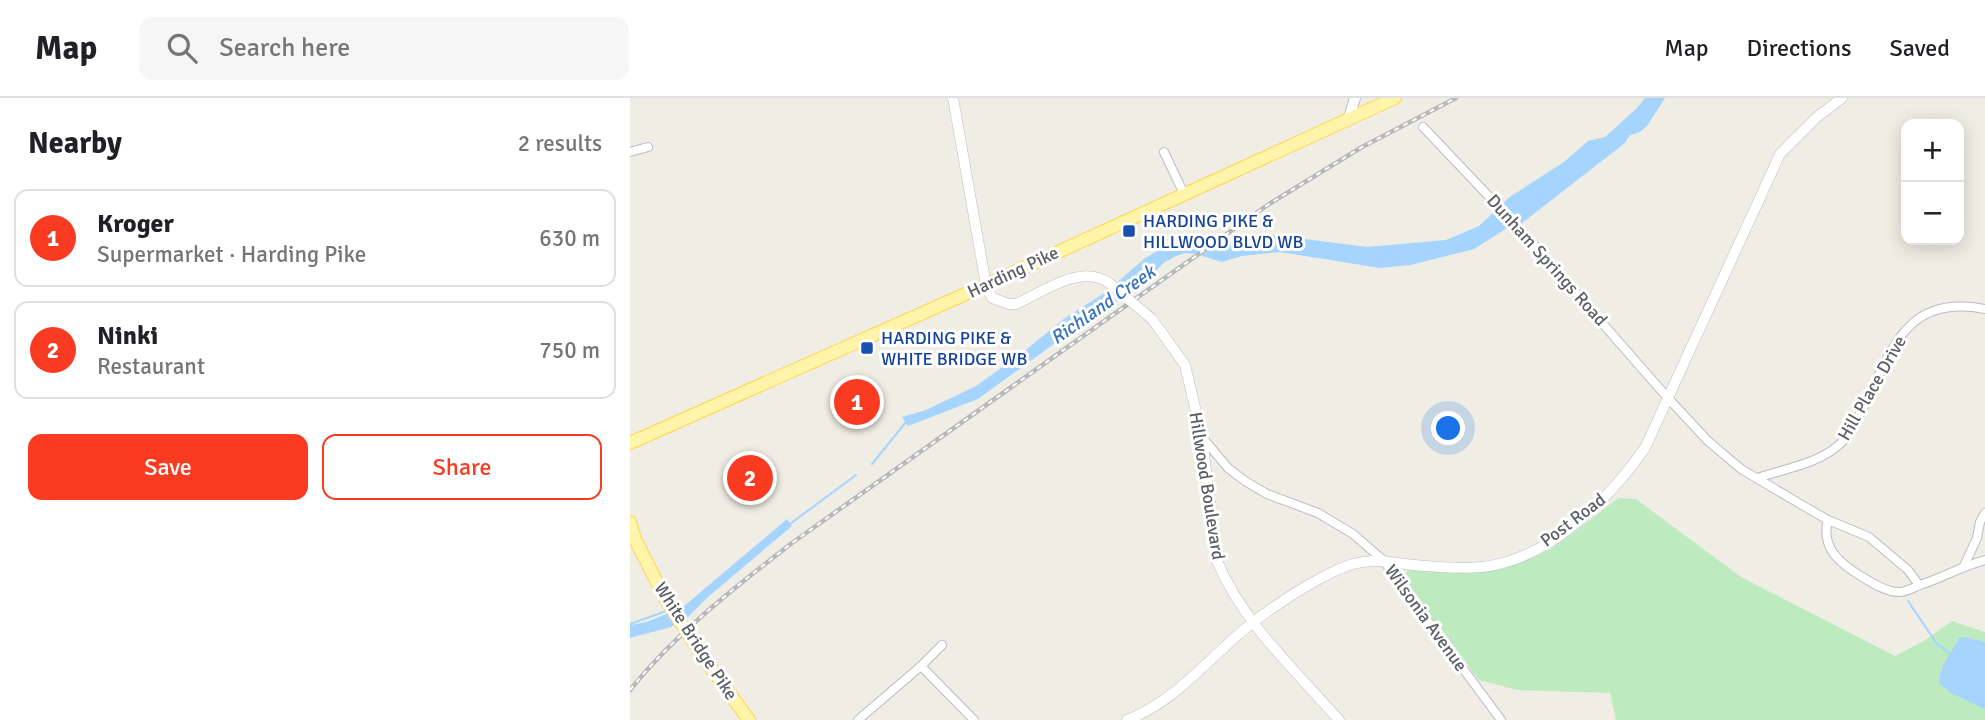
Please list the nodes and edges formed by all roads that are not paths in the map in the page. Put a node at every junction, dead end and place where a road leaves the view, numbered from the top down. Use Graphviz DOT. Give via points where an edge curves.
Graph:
graph roads {
  1 [pos="953,98"];
  2 [pos="1355,98"];
  3 [pos="1395,98"];
  4 [pos="1842,98"];
  5 [pos="1376,102"];
  6 [pos="1349,118"];
  7 [pos="1423,127"];
  8 [pos="648,147"];
  9 [pos="630,152"];
  10 [pos="1164,152"];
  11 [pos="1184,194"];
  12 [pos="986,285"];
  13 [pos="1985,309"];
  14 [pos="1667,397"];
  15 [pos="1202,437"];
  16 [pos="636,440"];
  17 [pos="630,450"];
  18 [pos="1758,478"];
  19 [pos="1985,513"];
  20 [pos="1828,520"];
  21 [pos="630,522"];
  22 [pos="1974,544"];
  23 [pos="1383,560"];
  24 [pos="1985,560"];
  25 [pos="1964,566"];
  26 [pos="1919,586"];
  27 [pos="1252,623"];
  28 [pos="942,645"];
  29 [pos="921,666"];
  30 [pos="1496,718"];
  31 [pos="749,720"];
  32 [pos="858,720"];
  33 [pos="974,720"];
  34 [pos="1127,720"];
  35 [pos="1339,720"];
  1 -- 12 [label="street"];
  2 -- 6 [label="main road"];
  3 -- 5 [label="main road, Harding Pike"];
  4 -- 14 [label="street, Post Road" via="1780,154"];
  5 -- 6 [label="main road, Harding Pike"];
  6 -- 11 [label="main road, Harding Pike"];
  7 -- 14 [label="street, Dunham Springs Road" via="1500,206"];
  8 -- 9 [label="street"];
  10 -- 11 [label="street"];
  11 -- 12 [label="main road, Harding Pike"];
  12 -- 15 [label="street, Hillwood Boulevard, bridge" via="992,298 1009,304 1085,275 1109,283 1152,319 1185,365"];
  12 -- 16 [label="main road, Harding Pike"];
  13 -- 18 [label="street, Hill Place Drive" via="1946,306 1925,314 1903,333 1843,441 1828,454"];
  14 -- 18 [label="street, Dunham Springs Road" via="1708,440"];
  14 -- 23 [label="street, Post Road" via="1645,448 1624,478 1594,510 1549,543 1485,567"];
  15 -- 23 [label="street, Wilsonia Avenue" via="1227,468 1245,481 1327,518"];
  15 -- 27 [label="street, Hillwood Boulevard" via="1217,561"];
  16 -- 17 [label="main road"];
  18 -- 20 [label="street, Dunham Springs Road"];
  19 -- 22 [label="street"];
  20 -- 26 [label="street, Dunham Springs Road" via="1876,542"];
  20 -- 26 [label="street" via="1826,539 1842,565 1889,590 1901,592"];
  21 -- 31 [label="main road, White Bridge Pike, bridge" via="665,598"];
  22 -- 24 [label="street"];
  22 -- 25 [label="street"];
  23 -- 27 [label="street, Post Road" via="1340,568"];
  23 -- 30 [label="street, Wilsonia Avenue"];
  24 -- 25 [label="street"];
  25 -- 26 [label="street"];
  27 -- 34 [label="street, Post Road" via="1166,699"];
  27 -- 35 [label="street, Hillwood Boulevard"];
  28 -- 29 [label="street"];
  29 -- 32 [label="street"];
  29 -- 33 [label="street"];
}
